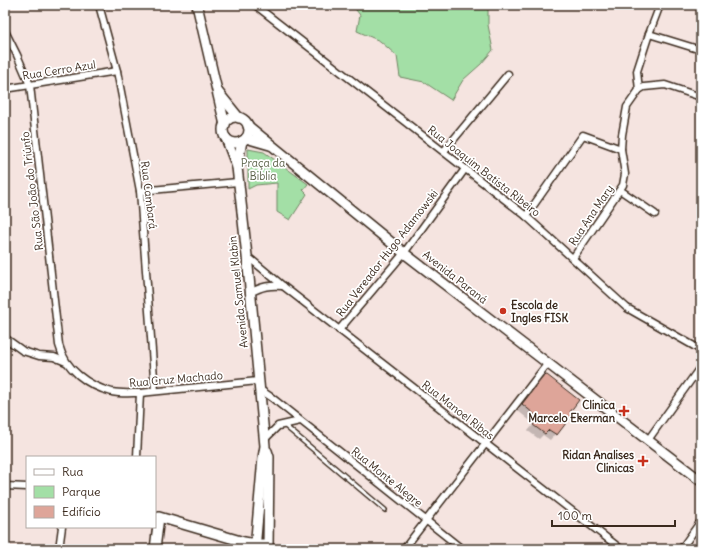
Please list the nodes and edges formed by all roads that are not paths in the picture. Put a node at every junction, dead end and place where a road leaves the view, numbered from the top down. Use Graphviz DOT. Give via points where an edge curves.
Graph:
graph roads {
  1 [pos="99,5"];
  2 [pos="197,5"];
  3 [pos="255,5"];
  4 [pos="660,5"];
  5 [pos="5,32"];
  6 [pos="649,34"];
  7 [pos="701,50"];
  8 [pos="117,71"];
  9 [pos="508,74"];
  10 [pos="30,85"];
  11 [pos="5,89"];
  12 [pos="216,89"];
  13 [pos="641,89"];
  14 [pos="701,97"];
  15 [pos="239,118"];
  16 [pos="225,125"];
  17 [pos="248,126"];
  18 [pos="226,138"];
  19 [pos="244,140"];
  20 [pos="273,146"];
  21 [pos="621,148"];
  22 [pos="444,151"];
  23 [pos="237,167"];
  24 [pos="465,169"];
  25 [pos="238,182"];
  26 [pos="620,190"];
  27 [pos="140,191"];
  28 [pos="655,214"];
  29 [pos="526,216"];
  30 [pos="404,252"];
  31 [pos="247,256"];
  32 [pos="573,258"];
  33 [pos="283,286"];
  34 [pos="250,292"];
  35 [pos="339,330"];
  36 [pos="5,338"];
  37 [pos="701,350"];
  38 [pos="62,353"];
  39 [pos="66,362"];
  40 [pos="548,363"];
  41 [pos="701,366"];
  42 [pos="259,385"];
  43 [pos="155,391"];
  44 [pos="140,393"];
  45 [pos="300,421"];
  46 [pos="284,424"];
  47 [pos="648,440"];
  48 [pos="265,443"];
  49 [pos="486,444"];
  50 [pos="137,456"];
  51 [pos="701,482"];
  52 [pos="5,486"];
  53 [pos="26,487"];
  54 [pos="385,510"];
  55 [pos="157,516"];
  56 [pos="426,521"];
  57 [pos="701,521"];
  58 [pos="62,528"];
  59 [pos="268,546"];
  60 [pos="255,547"];
  61 [pos="59,549"];
  62 [pos="155,549"];
  63 [pos="404,549"];
  64 [pos="462,549"];
  65 [pos="621,549"];
  66 [pos="681,549"];
  1 -- 8 [label="street, Rua Cambará"];
  2 -- 12 [label="main road"];
  3 -- 22 [label="street, Rua Joaquim Batista Ribeiro"];
  4 -- 6 [label="street"];
  5 -- 10 [label="street, Rua São João do Triúnfo"];
  6 -- 7 [label="street"];
  6 -- 13 [label="street" via="637,71"];
  8 -- 10 [label="street, Rua Cerro Azul"];
  8 -- 27 [label="street, Rua Cambará"];
  9 -- 22 [label="street"];
  10 -- 11 [label="street, Rua Cerro Azul"];
  10 -- 38 [label="street, Rua São João do Triúnfo"];
  12 -- 15 [label="main road"];
  12 -- 16 [label="main road"];
  13 -- 14 [label="street" via="665,85"];
  13 -- 21 [label="street, Rua Ana Mary" via="627,108"];
  15 -- 16 [label="main road" via="230,119"];
  15 -- 17 [label="main road"];
  16 -- 18 [label="main road"];
  17 -- 19 [label="main road" via="249,130"];
  17 -- 20 [label="main road, Avenida Paraná"];
  18 -- 19 [label="main road" via="234,142"];
  18 -- 23 [label="main road, Avenida Samuel Klabin"];
  19 -- 20 [label="main road, Avenida Paraná"];
  19 -- 23 [label="main road"];
  20 -- 30 [label="main road, Avenida Paraná"];
  21 -- 26 [label="street, Rua Ana Mary" via="625,174"];
  21 -- 29 [label="street" via="583,135"];
  22 -- 24 [label="street, Rua Joaquim Batista Ribeiro"];
  23 -- 25 [label="main road, Avenida Samuel Klabin"];
  24 -- 29 [label="street, Rua Joaquim Batista Ribeiro"];
  24 -- 30 [label="street, Rua Vereador Hugo Adamowski"];
  25 -- 27 [label="street"];
  25 -- 31 [label="main road, Avenida Samuel Klabin"];
  26 -- 28 [label="street"];
  26 -- 32 [label="street, Rua Ana Mary"];
  27 -- 43 [label="street, Rua Cambará"];
  29 -- 32 [label="street, Rua Joaquim Batista Ribeiro"];
  30 -- 35 [label="street, Rua Vereador Hugo Adamowski"];
  30 -- 40 [label="main road, Avenida Paraná"];
  31 -- 33 [label="street, Rua Manoel Ribas"];
  31 -- 34 [label="main road, Avenida Samuel Klabin"];
  32 -- 37 [label="street, Rua Joaquim Batista Ribeiro" via="627,308"];
  33 -- 34 [label="street" via="269,285"];
  33 -- 35 [label="street, Rua Manoel Ribas"];
  34 -- 42 [label="main road, Avenida Samuel Klabin"];
  35 -- 49 [label="street, Rua Manoel Ribas"];
  36 -- 39 [label="street" via="23,351"];
  38 -- 39 [label="street, Rua Cruz Machado"];
  39 -- 44 [label="street, Rua Cruz Machado" via="87,381 99,387 111,392"];
  40 -- 47 [label="main road, Avenida Paraná"];
  40 -- 49 [label="street"];
  41 -- 47 [label="street"];
  42 -- 43 [label="street, Rua Cruz Machado"];
  42 -- 45 [label="street, Rua Monte Alegre"];
  42 -- 48 [label="main road, Avenida Samuel Klabin"];
  43 -- 44 [label="street, Rua Cruz Machado"];
  44 -- 50 [label="street"];
  45 -- 46 [label="street"];
  45 -- 56 [label="street, Rua Monte Alegre"];
  46 -- 48 [label="street" via="278,426"];
  46 -- 54 [label="lane"];
  47 -- 51 [label="main road, Avenida Paraná"];
  48 -- 59 [label="main road, Avenida Samuel Klabin" via="269,457"];
  48 -- 60 [label="main road, Avenida Samuel Klabin"];
  49 -- 56 [label="street"];
  49 -- 65 [label="street, Rua Manoel Ribas"];
  52 -- 53 [label="street"];
  55 -- 60 [label="main road"];
  55 -- 62 [label="main road"];
  56 -- 63 [label="street"];
  56 -- 64 [label="street, Rua Monte Alegre"];
  57 -- 66 [label="street"];
  58 -- 61 [label="street"];
  59 -- 60 [label="main road"];
}
